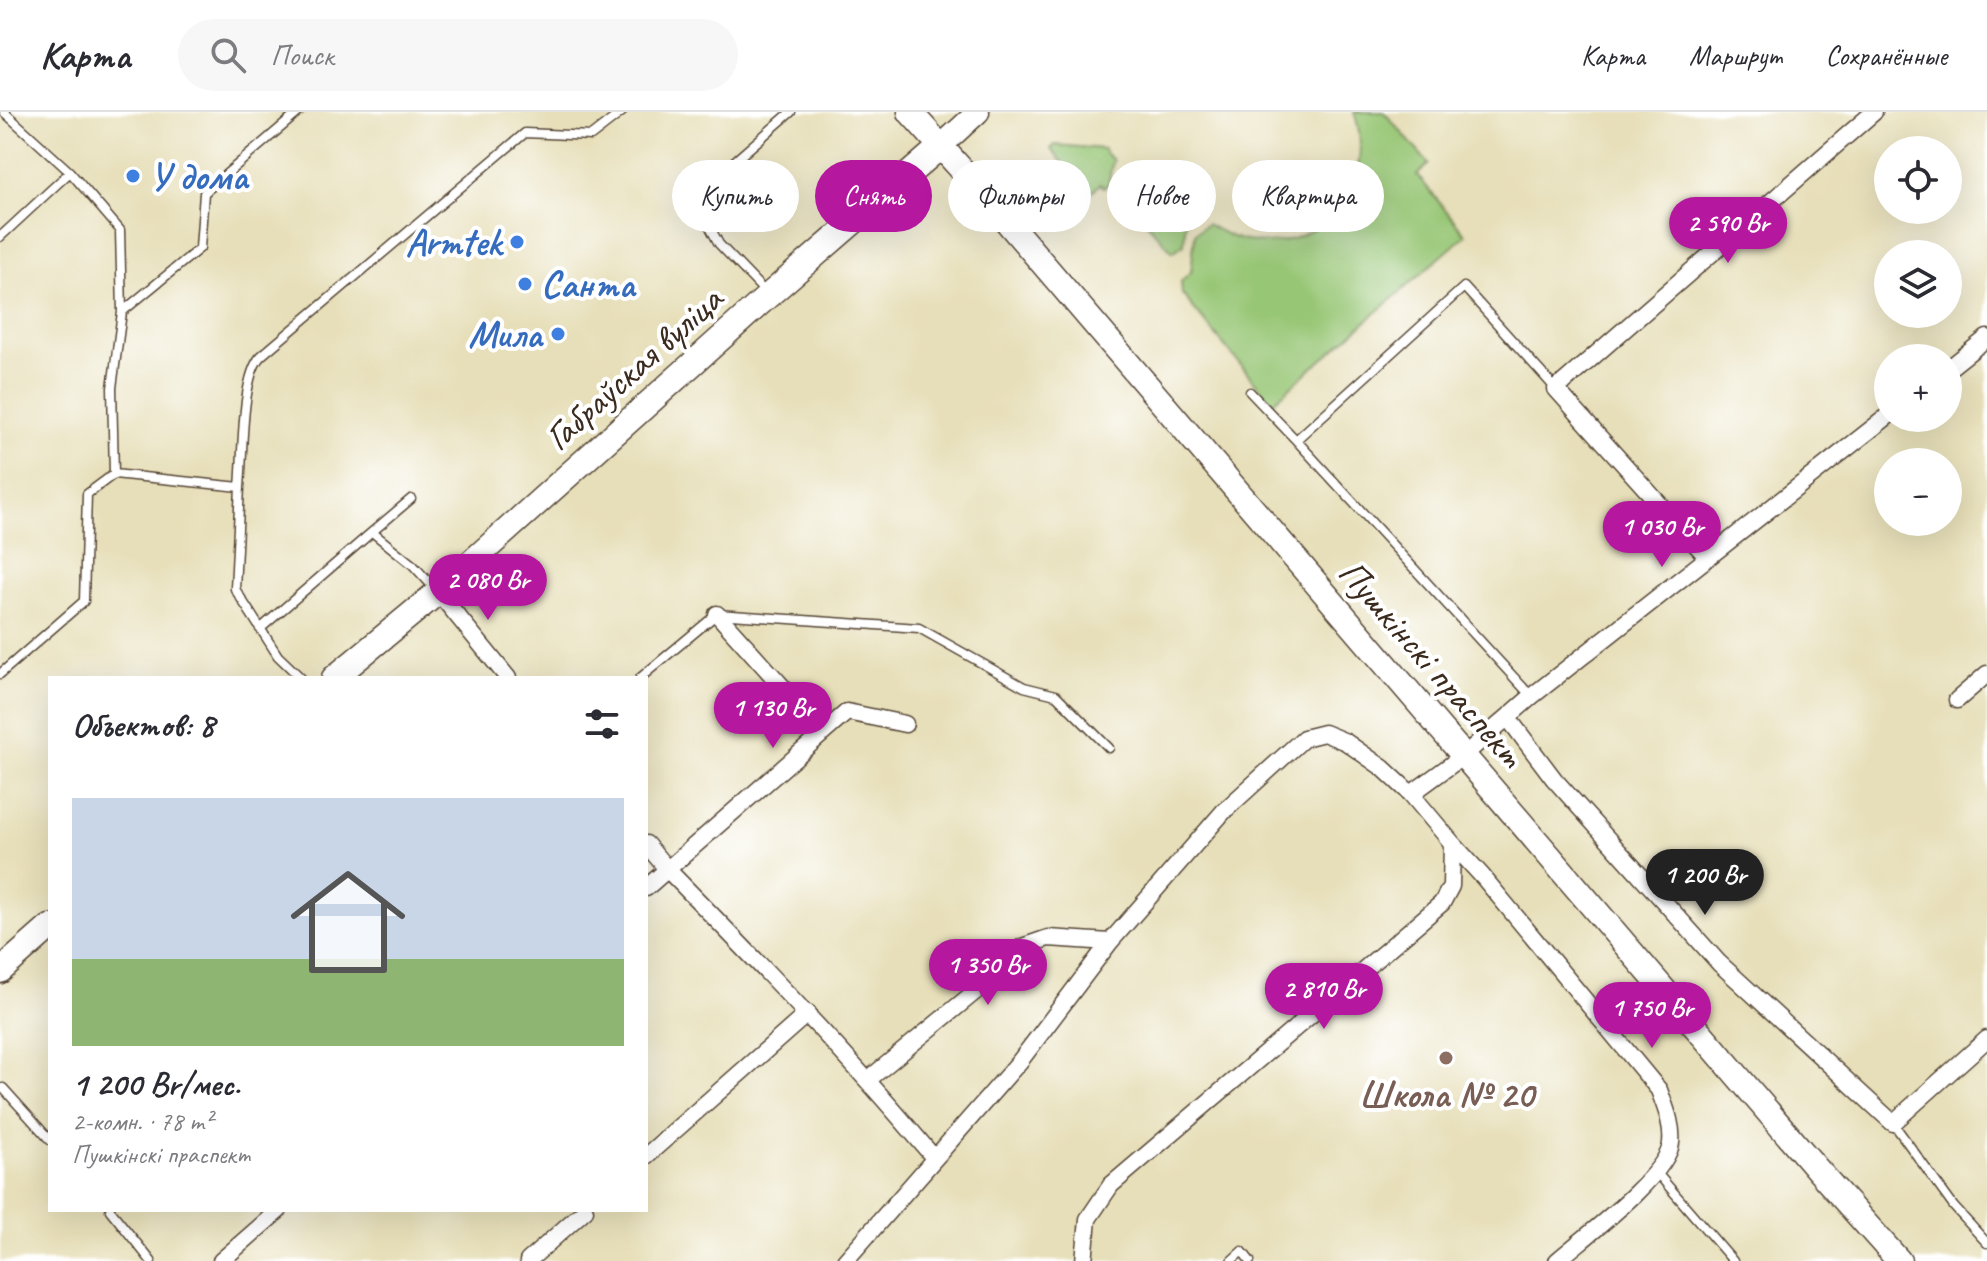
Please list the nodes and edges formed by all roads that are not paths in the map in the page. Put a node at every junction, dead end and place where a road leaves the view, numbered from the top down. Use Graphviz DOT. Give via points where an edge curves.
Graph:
graph roads {
  1 [pos="4,112"];
  2 [pos="299,112"];
  3 [pos="622,112"];
  4 [pos="791,112"];
  5 [pos="910,112"];
  6 [pos="978,112"];
  7 [pos="1874,112"];
  8 [pos="940,147"];
  9 [pos="70,172"];
  10 [pos="0,237"];
  11 [pos="768,296"];
  12 [pos="122,312"];
  13 [pos="1987,338"];
  14 [pos="1962,358"];
  15 [pos="1556,389"];
  16 [pos="1250,392"];
  17 [pos="1874,427"];
  18 [pos="1296,440"];
  19 [pos="114,474"];
  20 [pos="240,487"];
  21 [pos="411,499"];
  22 [pos="372,532"];
  23 [pos="1708,558"];
  24 [pos="438,592"];
  25 [pos="717,614"];
  26 [pos="260,629"];
  27 [pos="0,674"];
  28 [pos="1987,674"];
  29 [pos="299,676"];
  30 [pos="336,676"];
  31 [pos="506,676"];
  32 [pos="642,676"];
  33 [pos="1532,696"];
  34 [pos="1957,700"];
  35 [pos="1508,718"];
  36 [pos="905,724"];
  37 [pos="823,732"];
  38 [pos="1109,748"];
  39 [pos="1463,756"];
  40 [pos="1411,794"];
  41 [pos="1452,843"];
  42 [pos="648,846"];
  43 [pos="667,869"];
  44 [pos="648,886"];
  45 [pos="48,929"];
  46 [pos="1110,942"];
  47 [pos="0,971"];
  48 [pos="808,1013"];
  49 [pos="1987,1039"];
  50 [pos="869,1079"];
  51 [pos="3,1088"];
  52 [pos="1893,1123"];
  53 [pos="48,1138"];
  54 [pos="648,1154"];
  55 [pos="934,1158"];
  56 [pos="1657,1173"];
  57 [pos="112,1212"];
  58 [pos="277,1212"];
  59 [pos="583,1212"];
  60 [pos="1987,1243"];
  61 [pos="151,1261"];
  62 [pos="221,1261"];
  63 [pos="528,1261"];
  64 [pos="845,1261"];
  65 [pos="1084,1261"];
  66 [pos="1231,1261"];
  67 [pos="1250,1261"];
  68 [pos="1557,1261"];
  69 [pos="1733,1261"];
  70 [pos="1899,1261"];
  1 -- 9 [label="lane"];
  2 -- 12 [label="lane" via="204,193 200,248"];
  3 -- 20 [label="lane" via="591,136 525,133 261,356 248,384"];
  4 -- 11 [label="lane" via="714,179 705,200 705,218 719,244"];
  5 -- 8 [label="main road, Пушкінскі праспект"];
  6 -- 8 [label="main road, Габраўская вуліца"];
  7 -- 15 [label="street"];
  8 -- 11 [label="main road, Габраўская вуліца"];
  8 -- 39 [label="main road, Пушкінскі праспект"];
  9 -- 10 [label="lane"];
  9 -- 12 [label="lane" via="120,230"];
  11 -- 24 [label="main road, Габраўская вуліца"];
  12 -- 19 [label="lane" via="112,388"];
  13 -- 14 [label="street"];
  15 -- 18 [label="lane" via="1464,287"];
  15 -- 23 [label="street"];
  16 -- 18 [label="lane"];
  17 -- 23 [label="street"];
  18 -- 33 [label="lane"];
  19 -- 20 [label="lane"];
  19 -- 27 [label="lane" via="87,494 84,601"];
  20 -- 26 [label="lane" via="235,589"];
  21 -- 22 [label="lane"];
  22 -- 24 [label="lane"];
  22 -- 26 [label="lane"];
  23 -- 33 [label="street"];
  24 -- 30 [label="main road, Габраўская вуліца"];
  24 -- 31 [label="street"];
  25 -- 32 [label="lane"];
  25 -- 37 [label="street"];
  25 -- 38 [label="lane" via="919,628 1024,687 1056,695"];
  26 -- 29 [label="lane"];
  28 -- 34 [label="street"];
  33 -- 35 [label="street"];
  35 -- 39 [label="street"];
  35 -- 52 [label="street" via="1554,779 1719,963"];
  36 -- 37 [label="street" via="847,712"];
  37 -- 43 [label="street"];
  39 -- 40 [label="street"];
  39 -- 70 [label="main road, Пушкінскі праспект"];
  40 -- 41 [label="street"];
  40 -- 46 [label="street" via="1346,742 1324,733 1304,738 1224,811"];
  41 -- 56 [label="street" via="1659,1090 1671,1146"];
  41 -- 65 [label="street" via="1451,886 1442,903 1111,1185 1088,1219"];
  42 -- 43 [label="street"];
  43 -- 44 [label="street"];
  43 -- 48 [label="street"];
  45 -- 47 [label="main road"];
  46 -- 50 [label="street" via="1048,938 1022,947"];
  46 -- 55 [label="street" via="1020,1061"];
  48 -- 50 [label="street"];
  48 -- 54 [label="street"];
  49 -- 52 [label="street"];
  50 -- 55 [label="street"];
  51 -- 53 [label="lane"];
  52 -- 60 [label="lane"];
  55 -- 64 [label="street"];
  56 -- 68 [label="street"];
  56 -- 69 [label="lane"];
  57 -- 61 [label="lane"];
  58 -- 62 [label="street"];
  59 -- 63 [label="street"];
  66 -- 67 [label="lane" via="1242,1251"];
}
